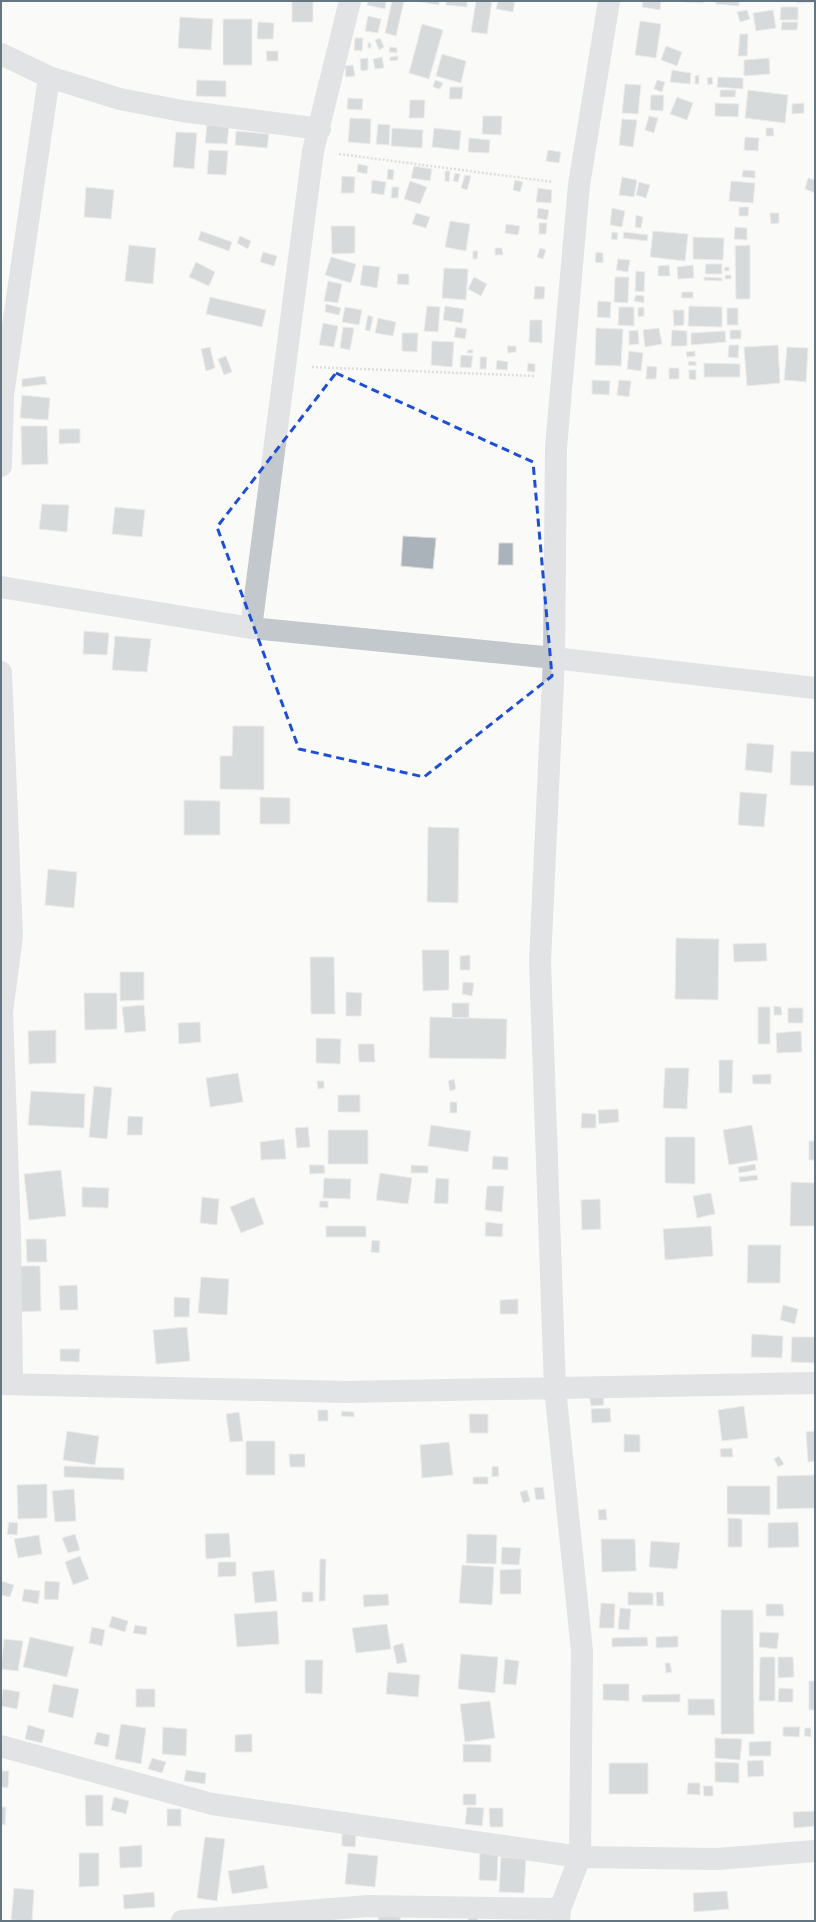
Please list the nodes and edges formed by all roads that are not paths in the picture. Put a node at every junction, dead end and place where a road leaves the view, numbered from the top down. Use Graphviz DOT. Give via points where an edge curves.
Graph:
graph roads {
  1 [pos="350,1"];
  2 [pos="609,1"];
  3 [pos="1,54"];
  4 [pos="49,77"];
  5 [pos="320,129"];
  6 [pos="2,394"];
  7 [pos="1,466"];
  8 [pos="1,587"];
  9 [pos="251,628"];
  10 [pos="554,658"];
  11 [pos="1,672"];
  12 [pos="815,688"];
  13 [pos="815,1383"];
  14 [pos="7,1384"];
  15 [pos="555,1388"];
  16 [pos="1,1746"];
  17 [pos="815,1851"];
  18 [pos="580,1857"];
  19 [pos="559,1915"];
  20 [pos="182,1921"];
  1 -- 5 [label="street"];
  2 -- 10 [label="street" via="579,185 561,378 556,447"];
  3 -- 4 [label="street"];
  4 -- 5 [label="street" via="120,98 182,111"];
  4 -- 6 [label="street"];
  5 -- 9 [label="street" via="313,151"];
  6 -- 7 [label="street"];
  8 -- 9 [label="street"];
  9 -- 10 [label="street"];
  10 -- 12 [label="street"];
  10 -- 15 [label="street" via="540,962"];
  11 -- 14 [label="street" via="12,936 2,1012 10,1234"];
  13 -- 15 [label="street"];
  14 -- 15 [label="street" via="346,1392"];
  15 -- 18 [label="street" via="582,1651"];
  16 -- 18 [label="street" via="212,1804"];
  17 -- 18 [label="street" via="717,1859"];
  18 -- 19 [label="street"];
  19 -- 20 [label="street" via="368,1906"];
}
